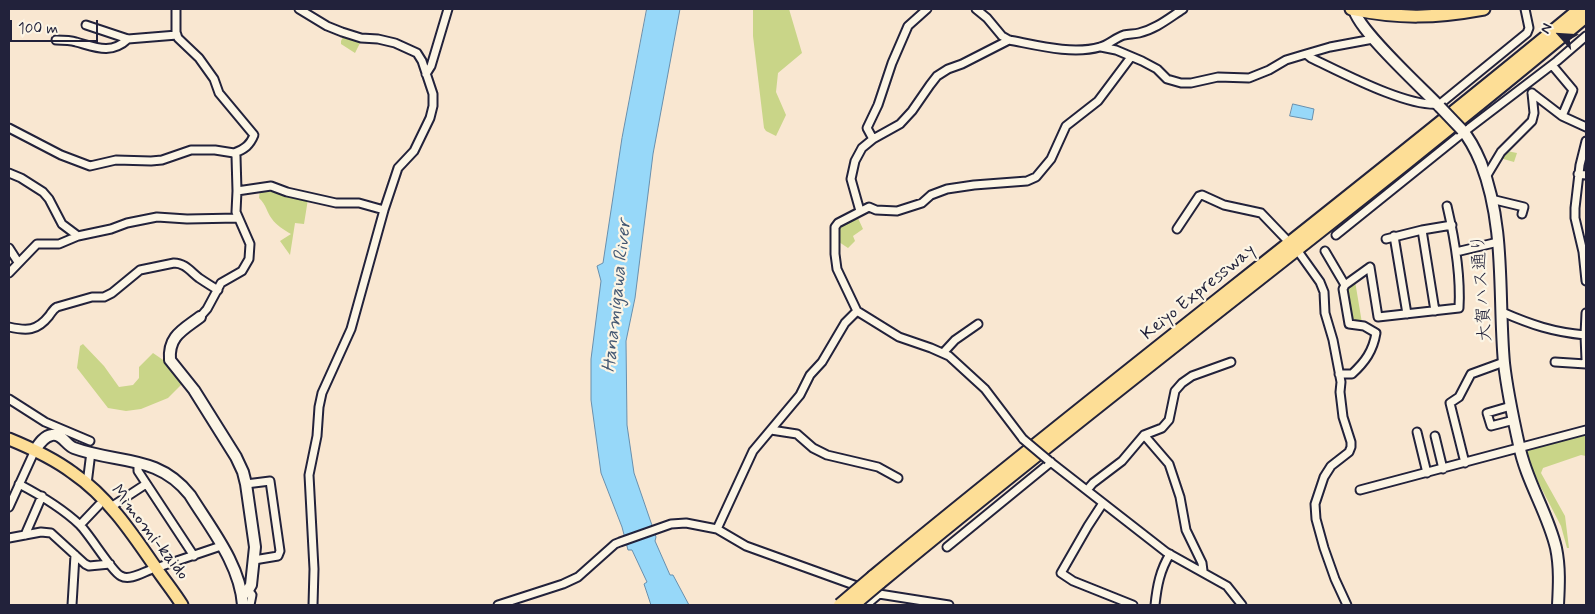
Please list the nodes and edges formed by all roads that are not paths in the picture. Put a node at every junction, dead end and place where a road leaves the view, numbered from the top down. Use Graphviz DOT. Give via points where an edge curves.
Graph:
graph roads {
  1 [pos="176,9"];
  2 [pos="299,9"];
  3 [pos="448,9"];
  4 [pos="927,9"];
  5 [pos="976,9"];
  6 [pos="1183,9"];
  7 [pos="1352,9"];
  8 [pos="1484,9"];
  9 [pos="1526,9"];
  10 [pos="1580,9"];
  11 [pos="1586,16"];
  12 [pos="86,25"];
  13 [pos="178,35"];
  14 [pos="1586,36"];
  15 [pos="1373,39"];
  16 [pos="56,40"];
  17 [pos="128,40"];
  18 [pos="1009,40"];
  19 [pos="1102,47"];
  20 [pos="1306,54"];
  21 [pos="1131,57"];
  22 [pos="1552,65"];
  23 [pos="426,74"];
  24 [pos="1527,84"];
  25 [pos="1532,93"];
  26 [pos="1439,106"];
  27 [pos="1562,116"];
  28 [pos="1586,127"];
  29 [pos="9,128"];
  30 [pos="1463,131"];
  31 [pos="873,139"];
  32 [pos="1586,141"];
  33 [pos="234,153"];
  34 [pos="9,173"];
  35 [pos="1582,175"];
  36 [pos="1486,177"];
  37 [pos="237,191"];
  38 [pos="1491,200"];
  39 [pos="1448,206"];
  40 [pos="384,210"];
  41 [pos="860,210"];
  42 [pos="1522,214"];
  43 [pos="238,218"];
  44 [pos="1452,225"];
  45 [pos="1177,229"];
  46 [pos="1578,229"];
  47 [pos="1422,230"];
  48 [pos="1586,230"];
  49 [pos="1336,235"];
  50 [pos="78,236"];
  51 [pos="1394,236"];
  52 [pos="1285,238"];
  53 [pos="1386,239"];
  54 [pos="1498,242"];
  55 [pos="9,248"];
  56 [pos="1325,251"];
  57 [pos="1456,252"];
  58 [pos="1300,254"];
  59 [pos="18,262"];
  60 [pos="9,273"];
  61 [pos="1586,281"];
  62 [pos="1345,285"];
  63 [pos="218,290"];
  64 [pos="857,311"];
  65 [pos="1435,311"];
  66 [pos="1502,312"];
  67 [pos="1407,314"];
  68 [pos="1586,314"];
  69 [pos="200,317"];
  70 [pos="978,324"];
  71 [pos="9,327"];
  72 [pos="1585,335"];
  73 [pos="1586,349"];
  74 [pos="943,353"];
  75 [pos="1586,360"];
  76 [pos="1230,362"];
  77 [pos="1504,362"];
  78 [pos="1555,362"];
  79 [pos="1586,364"];
  80 [pos="1339,374"];
  81 [pos="9,399"];
  82 [pos="1510,406"];
  83 [pos="1514,420"];
  84 [pos="771,430"];
  85 [pos="1586,430"];
  86 [pos="1418,432"];
  87 [pos="1144,435"];
  88 [pos="1435,436"];
  89 [pos="9,439"];
  90 [pos="90,441"];
  91 [pos="9,446"];
  92 [pos="1519,447"];
  93 [pos="91,452"];
  94 [pos="33,453"];
  95 [pos="1049,461"];
  96 [pos="138,463"];
  97 [pos="1465,463"];
  98 [pos="1443,469"];
  99 [pos="1427,473"];
  100 [pos="898,478"];
  101 [pos="19,484"];
  102 [pos="87,484"];
  103 [pos="146,484"];
  104 [pos="246,484"];
  105 [pos="1087,490"];
  106 [pos="1360,490"];
  107 [pos="42,496"];
  108 [pos="1103,503"];
  109 [pos="99,505"];
  110 [pos="9,507"];
  111 [pos="111,507"];
  112 [pos="80,525"];
  113 [pos="717,529"];
  114 [pos="25,535"];
  115 [pos="9,538"];
  116 [pos="221,546"];
  117 [pos="946,547"];
  118 [pos="1170,554"];
  119 [pos="75,555"];
  120 [pos="194,556"];
  121 [pos="254,560"];
  122 [pos="110,564"];
  123 [pos="153,569"];
  124 [pos="1204,571"];
  125 [pos="877,585"];
  126 [pos="244,597"];
  127 [pos="911,602"];
  128 [pos="72,605"];
  129 [pos="174,605"];
  130 [pos="182,605"];
  131 [pos="250,605"];
  132 [pos="314,605"];
  133 [pos="498,605"];
  134 [pos="840,605"];
  135 [pos="853,605"];
  136 [pos="866,605"];
  137 [pos="949,605"];
  138 [pos="1133,605"];
  139 [pos="1155,605"];
  140 [pos="1242,605"];
  141 [pos="1347,605"];
  142 [pos="1558,605"];
  1 -- 13 [label="street"];
  2 -- 23 [label="street" via="342,32 408,48 417,53"];
  3 -- 23 [label="street"];
  4 -- 31 [label="street" via="908,26 892,63 867,128"];
  5 -- 18 [label="street"];
  6 -- 19 [label="street" via="1149,30 1117,38"];
  7 -- 8 [label="main road" via="1411,17 1444,16"];
  7 -- 15 [label="street, 大賀ハス通り"];
  9 -- 26 [label="street" via="1527,33"];
  10 -- 125 [label="highway, Keiyo Expressway" via="1007,468"];
  11 -- 125 [label="highway, Keiyo Expressway"];
  12 -- 17 [label="street"];
  13 -- 17 [label="street"];
  13 -- 33 [label="street" via="199,58 214,79 219,93 254,135 245,149"];
  14 -- 22 [label="street"];
  15 -- 20 [label="street"];
  15 -- 26 [label="street, 大賀ハス通り"];
  16 -- 17 [label="street" via="111,49"];
  18 -- 19 [label="street" via="1060,49"];
  18 -- 31 [label="street" via="937,76 900,124"];
  19 -- 21 [label="street"];
  20 -- 21 [label="street" via="1249,78 1218,77 1191,83 1167,79 1150,65"];
  20 -- 26 [label="street" via="1378,88"];
  21 -- 41 [label="street" via="1098,101 1066,126 1051,159 1036,177 1027,181 947,190 897,211 869,207"];
  22 -- 24 [label="street"];
  22 -- 27 [label="street" via="1573,90"];
  23 -- 40 [label="street" via="433,94 430,118 414,151 398,168"];
  24 -- 25 [label="street"];
  24 -- 30 [label="street"];
  25 -- 27 [label="street"];
  25 -- 36 [label="street" via="1532,121 1500,152"];
  26 -- 30 [label="street, 大賀ハス通り, bridge"];
  27 -- 28 [label="street"];
  29 -- 33 [label="street" via="90,166 116,160 156,160 191,150"];
  30 -- 36 [label="street, 大賀ハス通り"];
  30 -- 49 [label="street"];
  31 -- 41 [label="street" via="862,148 851,179"];
  32 -- 35 [label="street"];
  33 -- 37 [label="street"];
  34 -- 50 [label="street" via="43,192 62,224"];
  35 -- 46 [label="street" via="1575,208"];
  36 -- 38 [label="street, 大賀ハス通り"];
  37 -- 40 [label="street" via="271,186 336,203 359,203"];
  37 -- 43 [label="street"];
  38 -- 42 [label="street" via="1524,207"];
  38 -- 54 [label="street, 大賀ハス通り"];
  39 -- 44 [label="street"];
  40 -- 132 [label="street" via="351,329 322,393 319,407 309,475"];
  41 -- 64 [label="street" via="838,223 834,254 837,269"];
  43 -- 50 [label="street" via="157,217"];
  43 -- 63 [label="street" via="250,244 249,259 242,271 221,283"];
  44 -- 47 [label="street"];
  44 -- 57 [label="street"];
  45 -- 52 [label="street" via="1202,195 1224,205 1261,213"];
  46 -- 48 [label="street"];
  46 -- 61 [label="street"];
  47 -- 51 [label="street"];
  47 -- 65 [label="street"];
  50 -- 59 [label="street" via="59,244 37,244"];
  51 -- 53 [label="street"];
  51 -- 67 [label="street"];
  54 -- 57 [label="street"];
  54 -- 66 [label="street, 大賀ハス通り"];
  55 -- 59 [label="street"];
  56 -- 62 [label="street"];
  57 -- 65 [label="street" via="1460,308"];
  58 -- 80 [label="street" via="1323,288 1325,313"];
  59 -- 60 [label="street"];
  62 -- 67 [label="street" via="1370,267 1378,317"];
  62 -- 80 [label="street" via="1349,324 1364,326 1376,333 1370,354 1362,365 1352,374"];
  63 -- 69 [label="street"];
  63 -- 71 [label="street" via="185,265 174,263 140,270 104,297 57,307 42,323 29,330"];
  64 -- 74 [label="street" via="899,337"];
  64 -- 84 [label="street" via="845,323 800,395"];
  65 -- 67 [label="street"];
  66 -- 72 [label="street" via="1543,329"];
  66 -- 77 [label="street, 大賀ハス通り"];
  68 -- 72 [label="street"];
  69 -- 104 [label="street" via="175,337 170,346 170,360 194,390 236,457"];
  70 -- 74 [label="street"];
  72 -- 73 [label="street"];
  73 -- 75 [label="street"];
  74 -- 95 [label="street, bridge" via="985,389 1023,439"];
  76 -- 87 [label="street" via="1182,383 1176,391 1169,420 1162,428"];
  77 -- 82 [label="street, 大賀ハス通り"];
  77 -- 97 [label="street" via="1471,374 1459,397 1450,403"];
  78 -- 79 [label="street"];
  80 -- 141 [label="street" via="1351,447 1350,452 1329,469 1316,496 1315,510 1324,548"];
  81 -- 90 [label="street" via="45,422"];
  82 -- 83 [label="street, 大賀ハス通り"];
  82 -- 83 [label="street" via="1487,413 1491,426"];
  83 -- 92 [label="street, 大賀ハス通り"];
  84 -- 100 [label="street" via="797,434 827,455 878,467"];
  84 -- 113 [label="street" via="753,451"];
  85 -- 92 [label="street"];
  86 -- 99 [label="street"];
  87 -- 105 [label="street" via="1122,461"];
  87 -- 124 [label="street" via="1169,464 1186,530"];
  88 -- 98 [label="street"];
  89 -- 94 [label="main road, Mimomi-kaido"];
  91 -- 94 [label="main road, Mimomi-kaido"];
  92 -- 97 [label="street"];
  92 -- 142 [label="street, 大賀ハス通り" via="1556,550"];
  93 -- 94 [label="street" via="73,448 60,437 50,435"];
  93 -- 96 [label="street"];
  93 -- 102 [label="street"];
  94 -- 101 [label="street"];
  94 -- 102 [label="main road, Mimomi-kaido" via="73,473"];
  94 -- 109 [label="main road, Mimomi-kaido"];
  95 -- 105 [label="street"];
  95 -- 117 [label="street"];
  96 -- 103 [label="street" via="138,471"];
  96 -- 116 [label="street" via="162,470 180,482"];
  97 -- 98 [label="street"];
  98 -- 99 [label="street"];
  99 -- 106 [label="street"];
  101 -- 107 [label="street"];
  101 -- 110 [label="street"];
  102 -- 111 [label="main road, Mimomi-kaido"];
  103 -- 111 [label="street"];
  103 -- 120 [label="street"];
  104 -- 121 [label="street"];
  104 -- 121 [label="street" via="270,481 280,551 278,556"];
  105 -- 108 [label="street"];
  107 -- 112 [label="street"];
  107 -- 114 [label="street"];
  108 -- 118 [label="street"];
  108 -- 138 [label="street" via="1061,573"];
  109 -- 112 [label="street"];
  109 -- 123 [label="main road, Mimomi-kaido"];
  111 -- 123 [label="main road, Mimomi-kaido" via="132,533"];
  112 -- 122 [label="street"];
  113 -- 125 [label="street" via="746,546"];
  113 -- 133 [label="street" via="686,523 671,524 615,544 578,577"];
  114 -- 115 [label="street"];
  114 -- 119 [label="street" via="51,533"];
  116 -- 120 [label="street"];
  116 -- 126 [label="street"];
  118 -- 124 [label="street"];
  118 -- 139 [label="street" via="1159,577"];
  119 -- 122 [label="street" via="89,566"];
  119 -- 128 [label="street"];
  120 -- 123 [label="street"];
  121 -- 126 [label="street" via="251,585"];
  122 -- 123 [label="street" via="115,572 128,578"];
  123 -- 129 [label="main road, Mimomi-kaido"];
  123 -- 130 [label="main road, Mimomi-kaido"];
  124 -- 140 [label="street" via="1227,586"];
  125 -- 127 [label="street"];
  125 -- 134 [label="highway, Keiyo Expressway, bridge"];
  125 -- 135 [label="highway, Keiyo Expressway, bridge"];
  125 -- 136 [label="street"];
  126 -- 131 [label="street" via="252,595"];
  127 -- 137 [label="street"];
}
